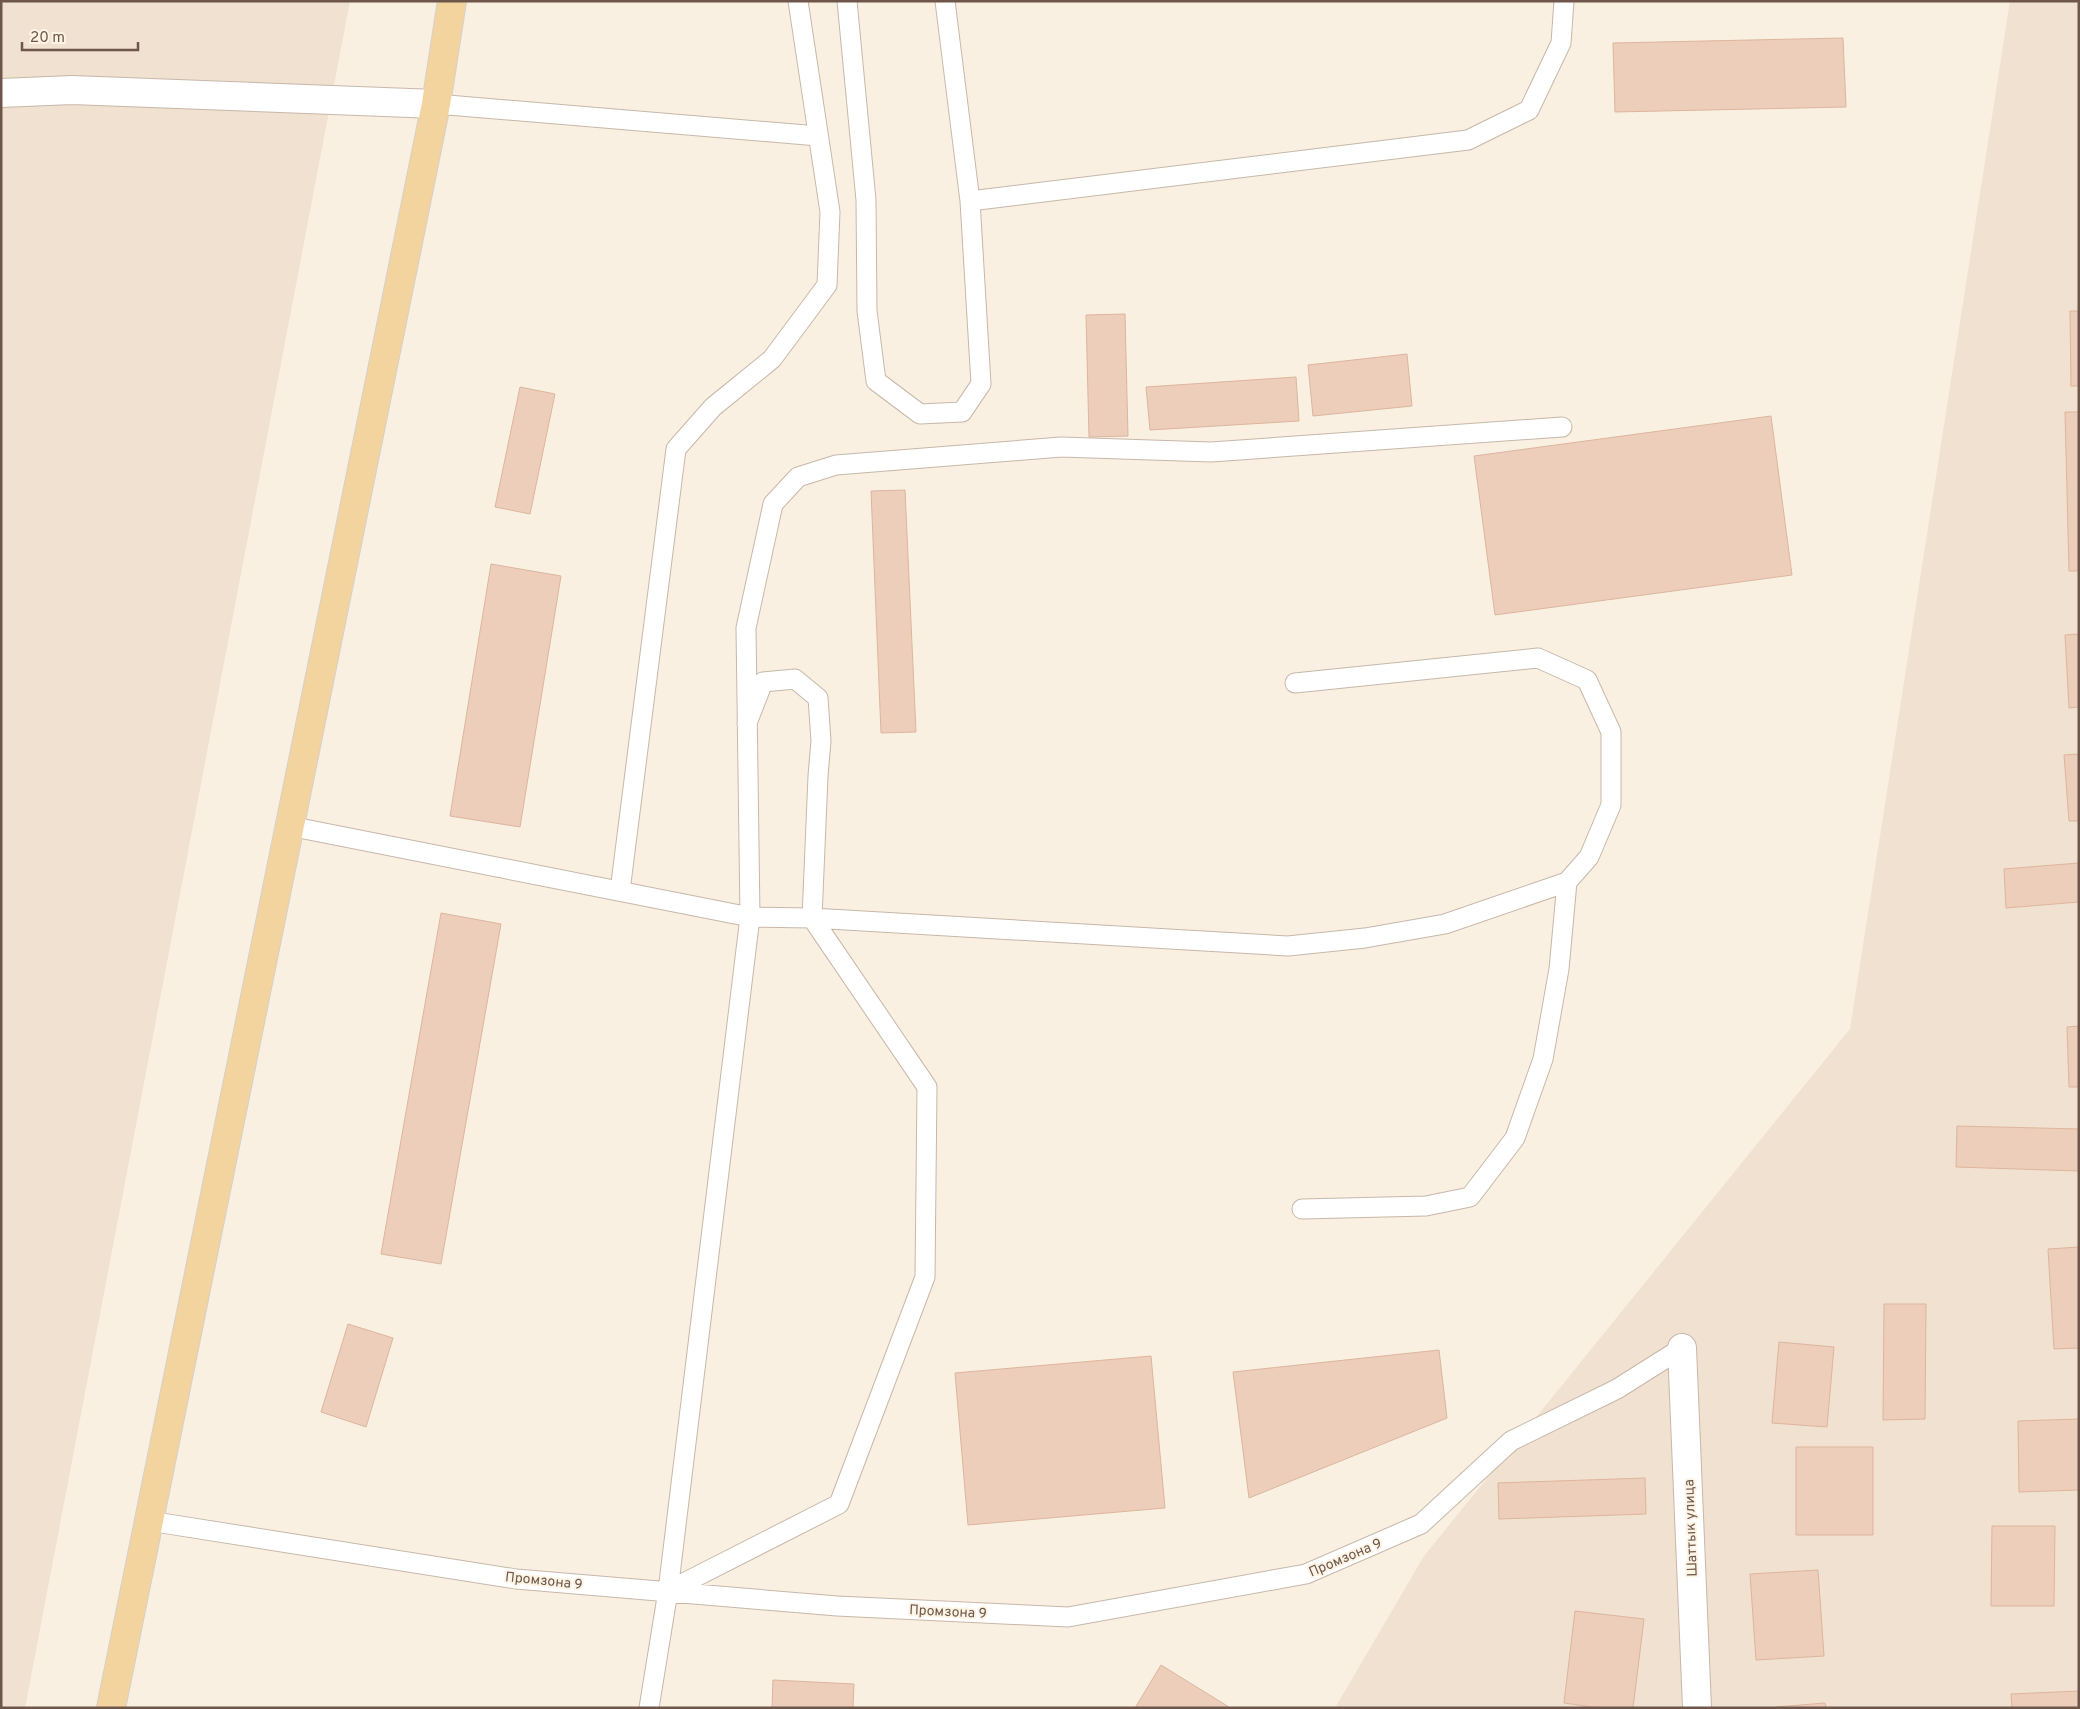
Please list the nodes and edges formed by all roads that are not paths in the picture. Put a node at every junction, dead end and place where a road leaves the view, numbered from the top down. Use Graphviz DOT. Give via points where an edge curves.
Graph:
graph roads {
  1 [pos="452,1"];
  2 [pos="798,1"];
  3 [pos="847,1"];
  4 [pos="945,1"];
  5 [pos="1564,1"];
  6 [pos="1,92"];
  7 [pos="436,104"];
  8 [pos="818,136"];
  9 [pos="970,201"];
  10 [pos="1562,427"];
  11 [pos="1295,683"];
  12 [pos="747,723"];
  13 [pos="289,826"];
  14 [pos="1567,882"];
  15 [pos="620,891"];
  16 [pos="750,917"];
  17 [pos="812,918"];
  18 [pos="1302,1209"];
  19 [pos="1682,1348"];
  20 [pos="149,1521"];
  21 [pos="668,1591"];
  22 [pos="112,1708"];
  23 [pos="649,1708"];
  24 [pos="1697,1708"];
  1 -- 7 [label="main road"];
  2 -- 8 [label="lane"];
  3 -- 9 [label="lane" via="866,200 867,311 876,381 920,414 962,412 981,384"];
  4 -- 9 [label="lane"];
  5 -- 9 [label="lane" via="1562,44 1529,110 1468,140"];
  6 -- 7 [label="street" via="72,90"];
  7 -- 8 [label="lane"];
  7 -- 13 [label="main road"];
  8 -- 15 [label="lane" via="830,212 827,285 772,359 713,407 676,449"];
  10 -- 12 [label="lane" via="1211,452 1060,446 836,465 798,477 773,504 746,628"];
  11 -- 14 [label="lane" via="1538,658 1587,680 1612,732 1612,804 1589,857"];
  12 -- 16 [label="lane"];
  12 -- 17 [label="lane" via="763,682 795,679 818,698 821,742"];
  13 -- 15 [label="lane"];
  13 -- 20 [label="main road"];
  14 -- 17 [label="lane" via="1445,924 1365,938 1288,946"];
  14 -- 18 [label="lane" via="1559,969 1543,1059 1515,1138 1470,1197 1426,1206"];
  15 -- 16 [label="lane"];
  16 -- 17 [label="lane"];
  16 -- 21 [label="lane"];
  17 -- 21 [label="lane" via="927,1087 924,1276 840,1504"];
  19 -- 21 [label="lane, Промзона 9" via="1617,1389 1512,1441 1421,1524 1306,1574 1068,1616 837,1606"];
  19 -- 24 [label="street, Шаттык улица"];
  20 -- 21 [label="lane, Промзона 9" via="516,1578"];
  20 -- 22 [label="main road"];
  21 -- 23 [label="lane"];
}
